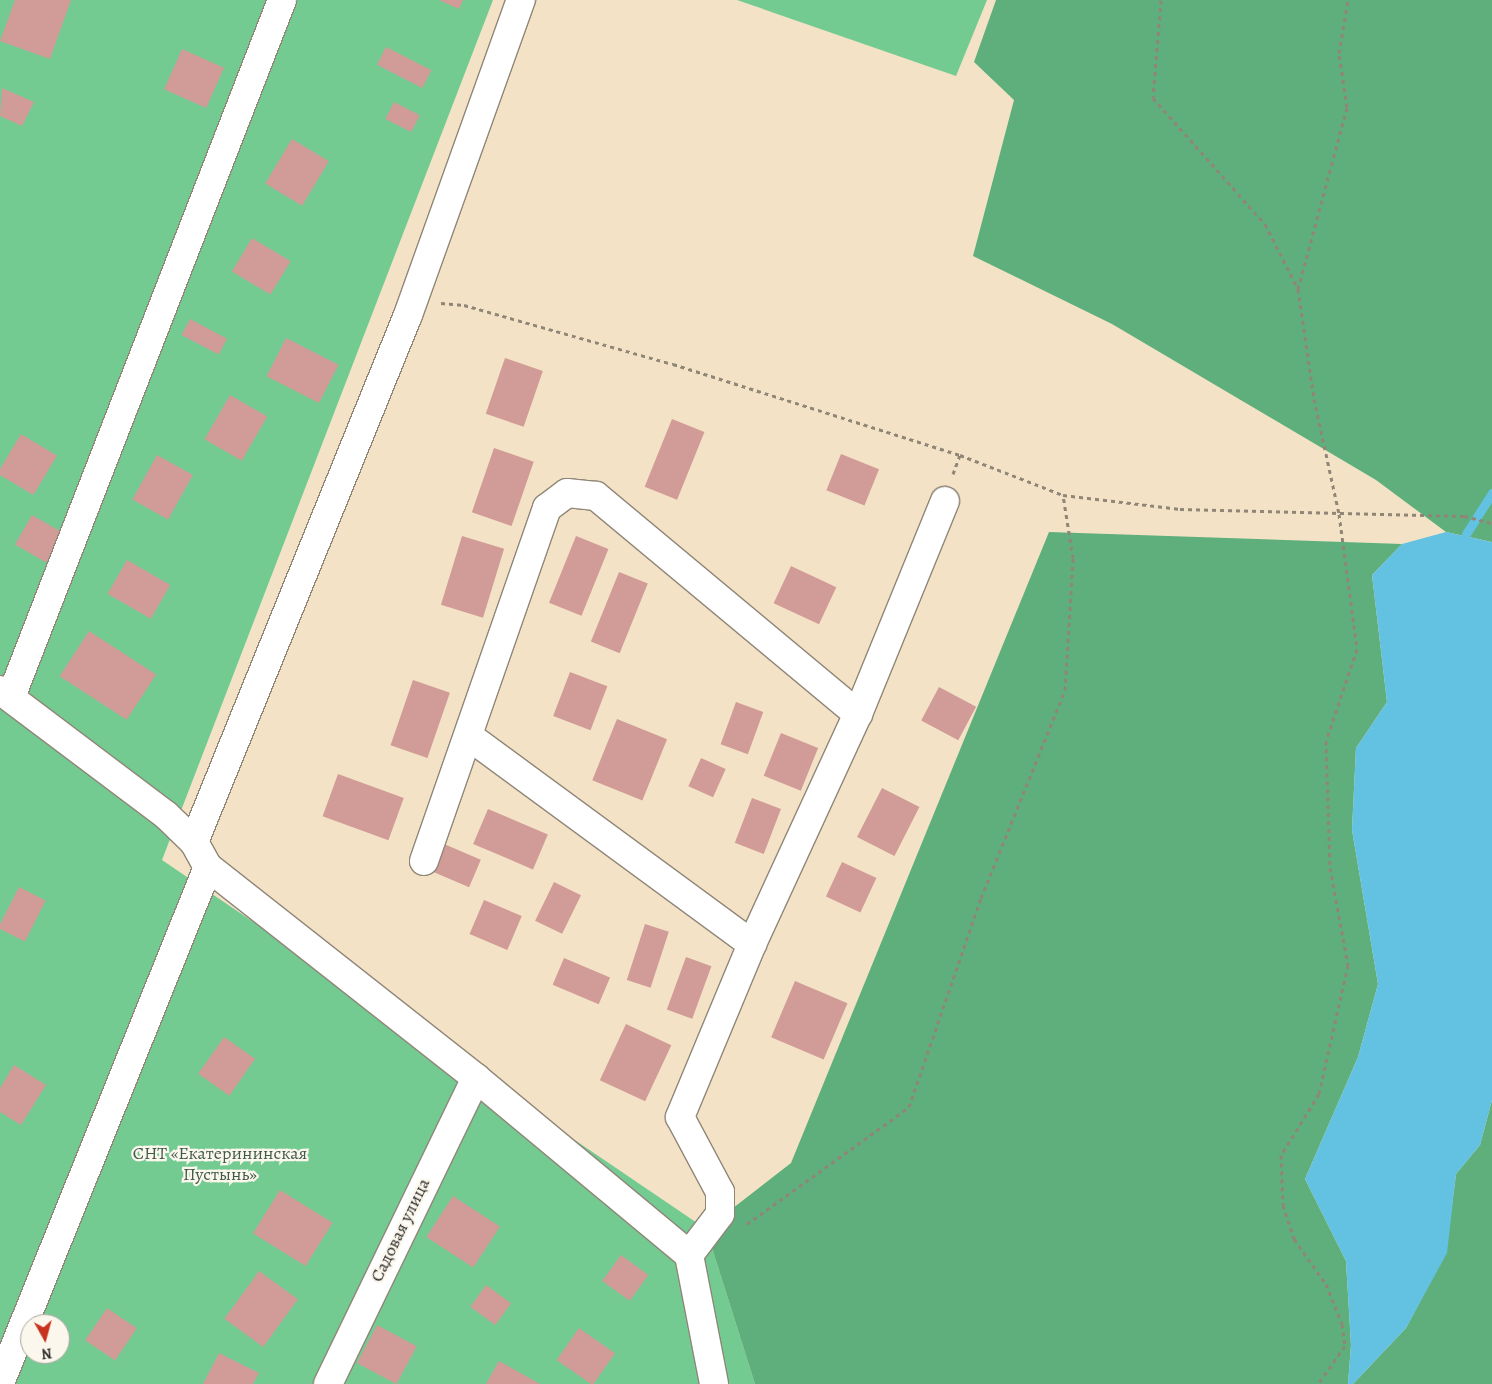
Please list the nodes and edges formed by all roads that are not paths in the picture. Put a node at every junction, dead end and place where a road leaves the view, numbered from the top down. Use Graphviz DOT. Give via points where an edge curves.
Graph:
graph roads {
  1 [pos="282,0"];
  2 [pos="521,0"];
  3 [pos="945,501"];
  4 [pos="6,694"];
  5 [pos="858,714"];
  6 [pos="470,737"];
  7 [pos="194,842"];
  8 [pos="424,861"];
  9 [pos="208,867"];
  10 [pos="752,944"];
  11 [pos="476,1078"];
  12 [pos="689,1255"];
  13 [pos="0,1383"];
  14 [pos="328,1384"];
  15 [pos="714,1384"];
  1 -- 4 [label="street"];
  2 -- 7 [label="street" via="408,315"];
  3 -- 5 [label="street"];
  4 -- 7 [label="street" via="166,814"];
  5 -- 6 [label="street" via="596,496 567,493 547,508"];
  5 -- 10 [label="street"];
  6 -- 8 [label="street"];
  6 -- 10 [label="street"];
  7 -- 9 [label="street"];
  9 -- 11 [label="street"];
  9 -- 13 [label="street"];
  10 -- 12 [label="street" via="680,1117 720,1192 720,1214"];
  11 -- 12 [label="street"];
  11 -- 14 [label="street, Садовая улица"];
  12 -- 15 [label="street"];
}
